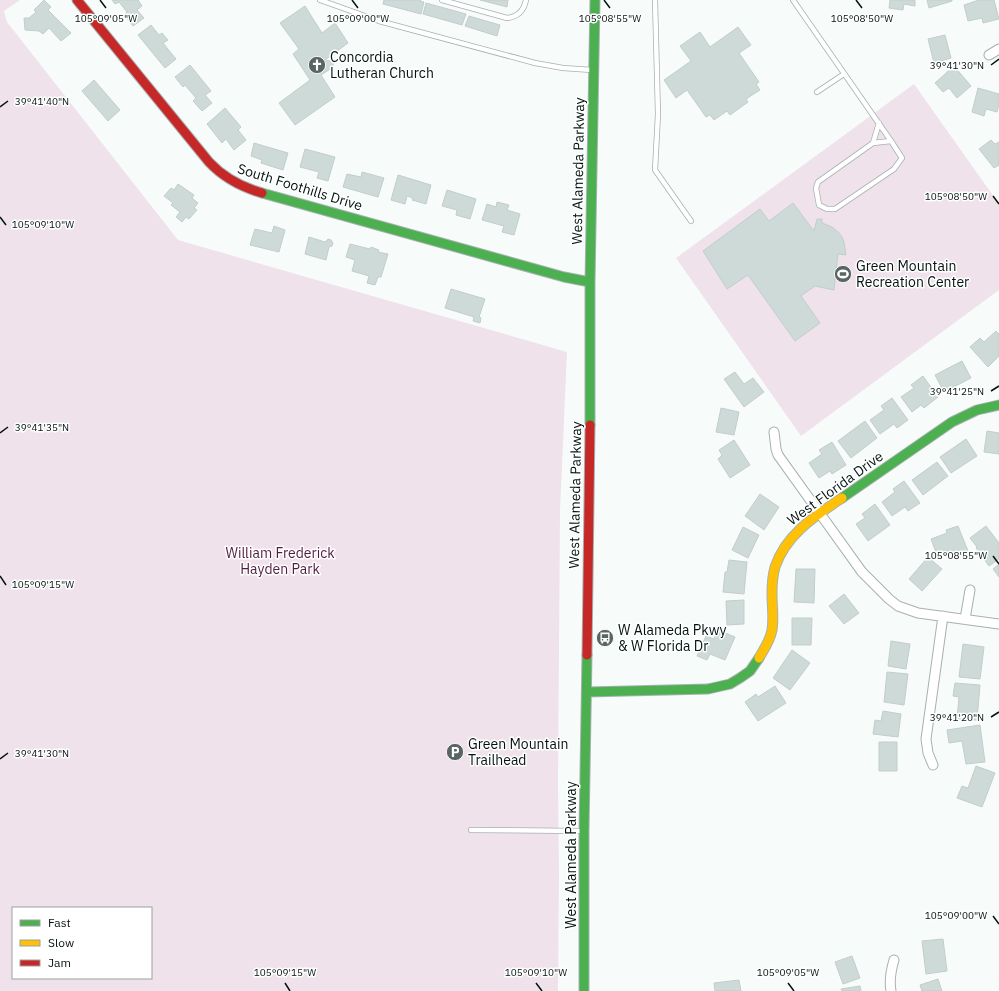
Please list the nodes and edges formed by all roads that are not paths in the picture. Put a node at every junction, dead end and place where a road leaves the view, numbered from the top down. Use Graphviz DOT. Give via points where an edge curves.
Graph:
graph roads {
  1 [pos="78,0"];
  2 [pos="320,0"];
  3 [pos="442,0"];
  4 [pos="526,0"];
  5 [pos="595,0"];
  6 [pos="655,0"];
  7 [pos="792,0"];
  8 [pos="999,48"];
  9 [pos="989,55"];
  10 [pos="593,70"];
  11 [pos="844,74"];
  12 [pos="817,92"];
  13 [pos="879,124"];
  14 [pos="891,141"];
  15 [pos="873,144"];
  16 [pos="691,221"];
  17 [pos="590,282"];
  18 [pos="999,405"];
  19 [pos="774,432"];
  20 [pos="820,514"];
  21 [pos="970,590"];
  22 [pos="943,616"];
  23 [pos="965,619"];
  24 [pos="999,624"];
  25 [pos="587,692"];
  26 [pos="933,766"];
  27 [pos="471,830"];
  28 [pos="584,831"];
  29 [pos="894,960"];
  30 [pos="584,991"];
  31 [pos="891,991"];
  1 -- 17 [label="street, South Foothills Drive" via="203,156 228,180 255,191"];
  2 -- 10 [label="lane" via="379,21 527,61 563,68"];
  3 -- 4 [label="lane" via="507,18 518,14"];
  5 -- 10 [label="street, West Alameda Parkway"];
  6 -- 16 [label="lane" via="658,114 656,170"];
  7 -- 11 [label="lane"];
  8 -- 9 [label="street"];
  10 -- 17 [label="street, West Alameda Parkway"];
  11 -- 12 [label="lane"];
  11 -- 13 [label="lane"];
  13 -- 14 [label="lane"];
  13 -- 15 [label="lane"];
  14 -- 15 [label="lane"];
  14 -- 15 [label="lane" via="902,158 894,169 835,209 819,205 816,188 818,182"];
  17 -- 25 [label="street, West Alameda Parkway"];
  18 -- 20 [label="street, West Florida Drive" via="977,410 952,422"];
  19 -- 20 [label="street" via="778,455"];
  20 -- 22 [label="street" via="862,572 888,600 913,612"];
  20 -- 25 [label="street, West Florida Drive" via="794,534 775,566 772,630 764,653 750,671 730,684 708,689"];
  21 -- 23 [label="street"];
  22 -- 23 [label="street"];
  22 -- 26 [label="street" via="926,739"];
  23 -- 24 [label="street"];
  25 -- 28 [label="street, West Alameda Parkway"];
  27 -- 28 [label="lane"];
  28 -- 30 [label="street, West Alameda Parkway"];
  29 -- 31 [label="street"];
}
